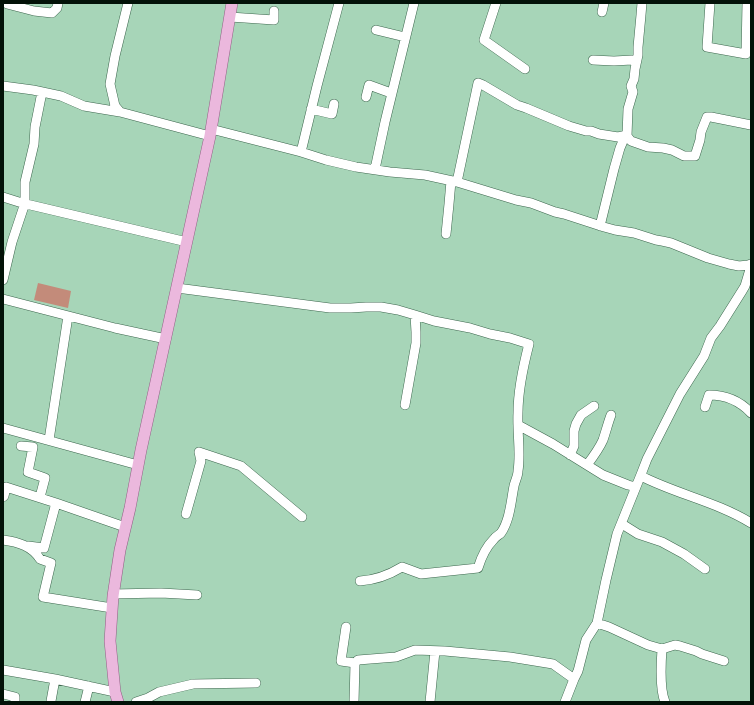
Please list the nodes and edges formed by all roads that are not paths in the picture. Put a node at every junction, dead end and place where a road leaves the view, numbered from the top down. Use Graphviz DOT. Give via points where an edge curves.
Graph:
graph roads {
  1 [pos="58,3"];
  2 [pos="128,3"];
  3 [pos="232,3"];
  4 [pos="339,3"];
  5 [pos="414,3"];
  6 [pos="496,3"];
  7 [pos="642,3"];
  8 [pos="710,3"];
  9 [pos="747,3"];
  10 [pos="8,4"];
  11 [pos="274,11"];
  12 [pos="230,17"];
  13 [pos="376,30"];
  14 [pos="405,37"];
  15 [pos="593,60"];
  16 [pos="636,63"];
  17 [pos="525,69"];
  18 [pos="3,86"];
  19 [pos="42,92"];
  20 [pos="392,93"];
  21 [pos="366,97"];
  22 [pos="334,104"];
  23 [pos="311,109"];
  24 [pos="120,112"];
  25 [pos="751,125"];
  26 [pos="210,133"];
  27 [pos="627,136"];
  28 [pos="301,152"];
  29 [pos="374,169"];
  30 [pos="454,181"];
  31 [pos="3,197"];
  32 [pos="25,203"];
  33 [pos="600,226"];
  34 [pos="446,234"];
  35 [pos="187,242"];
  36 [pos="751,265"];
  37 [pos="3,280"];
  38 [pos="176,288"];
  39 [pos="3,299"];
  40 [pos="415,315"];
  41 [pos="68,316"];
  42 [pos="166,339"];
  43 [pos="405,405"];
  44 [pos="594,406"];
  45 [pos="705,407"];
  46 [pos="751,413"];
  47 [pos="611,415"];
  48 [pos="518,425"];
  49 [pos="3,428"];
  50 [pos="51,440"];
  51 [pos="20,446"];
  52 [pos="52,451"];
  53 [pos="570,455"];
  54 [pos="138,465"];
  55 [pos="586,465"];
  56 [pos="641,476"];
  57 [pos="636,487"];
  58 [pos="3,497"];
  59 [pos="40,498"];
  60 [pos="56,503"];
  61 [pos="186,514"];
  62 [pos="302,517"];
  63 [pos="751,523"];
  64 [pos="622,524"];
  65 [pos="125,527"];
  66 [pos="3,540"];
  67 [pos="25,545"];
  68 [pos="705,569"];
  69 [pos="360,581"];
  70 [pos="113,594"];
  71 [pos="197,595"];
  72 [pos="112,608"];
  73 [pos="597,623"];
  74 [pos="346,627"];
  75 [pos="662,649"];
  76 [pos="435,651"];
  77 [pos="724,661"];
  78 [pos="355,663"];
  79 [pos="3,670"];
  80 [pos="574,678"];
  81 [pos="55,679"];
  82 [pos="256,683"];
  83 [pos="89,686"];
  84 [pos="3,694"];
  85 [pos="116,697"];
  86 [pos="52,701"];
  87 [pos="15,702"];
  88 [pos="85,702"];
  89 [pos="136,702"];
  90 [pos="354,702"];
  91 [pos="430,702"];
  92 [pos="565,702"];
  93 [pos="665,702"];
  1 -- 10 [label="street" via="52,13"];
  2 -- 24 [label="street" via="110,84 115,106"];
  3 -- 12 [label="main road"];
  4 -- 23 [label="street"];
  5 -- 14 [label="street"];
  6 -- 17 [label="street" via="484,40"];
  7 -- 16 [label="street"];
  8 -- 9 [label="street" via="707,47 746,54"];
  11 -- 12 [label="street" via="274,20"];
  12 -- 26 [label="main road"];
  13 -- 14 [label="street"];
  14 -- 20 [label="street"];
  15 -- 16 [label="street" via="632,60"];
  16 -- 27 [label="street" via="631,86 633,92 628,109"];
  18 -- 19 [label="street"];
  19 -- 24 [label="street" via="62,96 84,106"];
  19 -- 32 [label="street" via="25,182"];
  20 -- 21 [label="street" via="369,85"];
  20 -- 29 [label="street"];
  22 -- 23 [label="street" via="332,114"];
  23 -- 28 [label="street"];
  24 -- 26 [label="street"];
  25 -- 27 [label="street" via="707,117 695,156 688,157 663,148 648,147 630,141"];
  26 -- 28 [label="street"];
  26 -- 35 [label="main road"];
  27 -- 30 [label="street" via="599,134 569,126 517,105 478,83"];
  27 -- 33 [label="street" via="620,148"];
  28 -- 29 [label="street" via="356,167"];
  29 -- 30 [label="street"];
  30 -- 33 [label="street"];
  30 -- 34 [label="street"];
  31 -- 32 [label="street"];
  32 -- 35 [label="street"];
  32 -- 37 [label="street"];
  33 -- 36 [label="street" via="671,243 729,264"];
  35 -- 38 [label="main road"];
  36 -- 56 [label="street" via="745,286 711,338 704,356 662,426"];
  38 -- 40 [label="street" via="330,308 381,308"];
  38 -- 42 [label="main road"];
  39 -- 41 [label="street"];
  40 -- 43 [label="street" via="416,343"];
  40 -- 48 [label="street" via="529,344 518,399"];
  41 -- 42 [label="street"];
  41 -- 50 [label="street"];
  42 -- 54 [label="main road"];
  44 -- 53 [label="street" via="581,415 576,424 574,446"];
  45 -- 46 [label="street" via="709,395 717,396 735,401"];
  47 -- 55 [label="street" via="602,441"];
  48 -- 53 [label="street"];
  48 -- 69 [label="street" via="518,472 506,522 487,548 478,568 421,574 402,567 383,577"];
  49 -- 50 [label="street"];
  50 -- 52 [label="street"];
  50 -- 54 [label="street"];
  51 -- 59 [label="street" via="33,447 28,472 45,478"];
  53 -- 55 [label="street"];
  54 -- 65 [label="main road"];
  55 -- 57 [label="street" via="603,475"];
  56 -- 57 [label="street"];
  56 -- 63 [label="street" via="722,508"];
  57 -- 64 [label="street"];
  58 -- 59 [label="street" via="6,487"];
  59 -- 60 [label="street"];
  60 -- 65 [label="street"];
  60 -- 67 [label="street" via="44,548"];
  61 -- 62 [label="street" via="201,460 199,452 241,466"];
  64 -- 68 [label="street" via="638,534 662,542"];
  64 -- 73 [label="street" via="617,534"];
  65 -- 70 [label="main road"];
  66 -- 67 [label="street"];
  67 -- 72 [label="street" via="36,552 40,559 51,563 44,597"];
  70 -- 71 [label="street"];
  70 -- 72 [label="main road"];
  72 -- 85 [label="main road" via="110,641"];
  73 -- 75 [label="street"];
  73 -- 80 [label="street" via="586,640"];
  74 -- 78 [label="street" via="341,661"];
  75 -- 77 [label="street" via="675,645"];
  75 -- 93 [label="street"];
  76 -- 78 [label="street" via="416,650 396,657 358,660"];
  76 -- 80 [label="street" via="510,657 554,664"];
  76 -- 91 [label="street"];
  78 -- 90 [label="street"];
  79 -- 81 [label="street"];
  80 -- 92 [label="street"];
  81 -- 83 [label="street"];
  81 -- 86 [label="street"];
  82 -- 89 [label="street" via="193,684 160,692"];
  83 -- 85 [label="street"];
  83 -- 88 [label="street"];
  84 -- 87 [label="street" via="15,697"];
}
